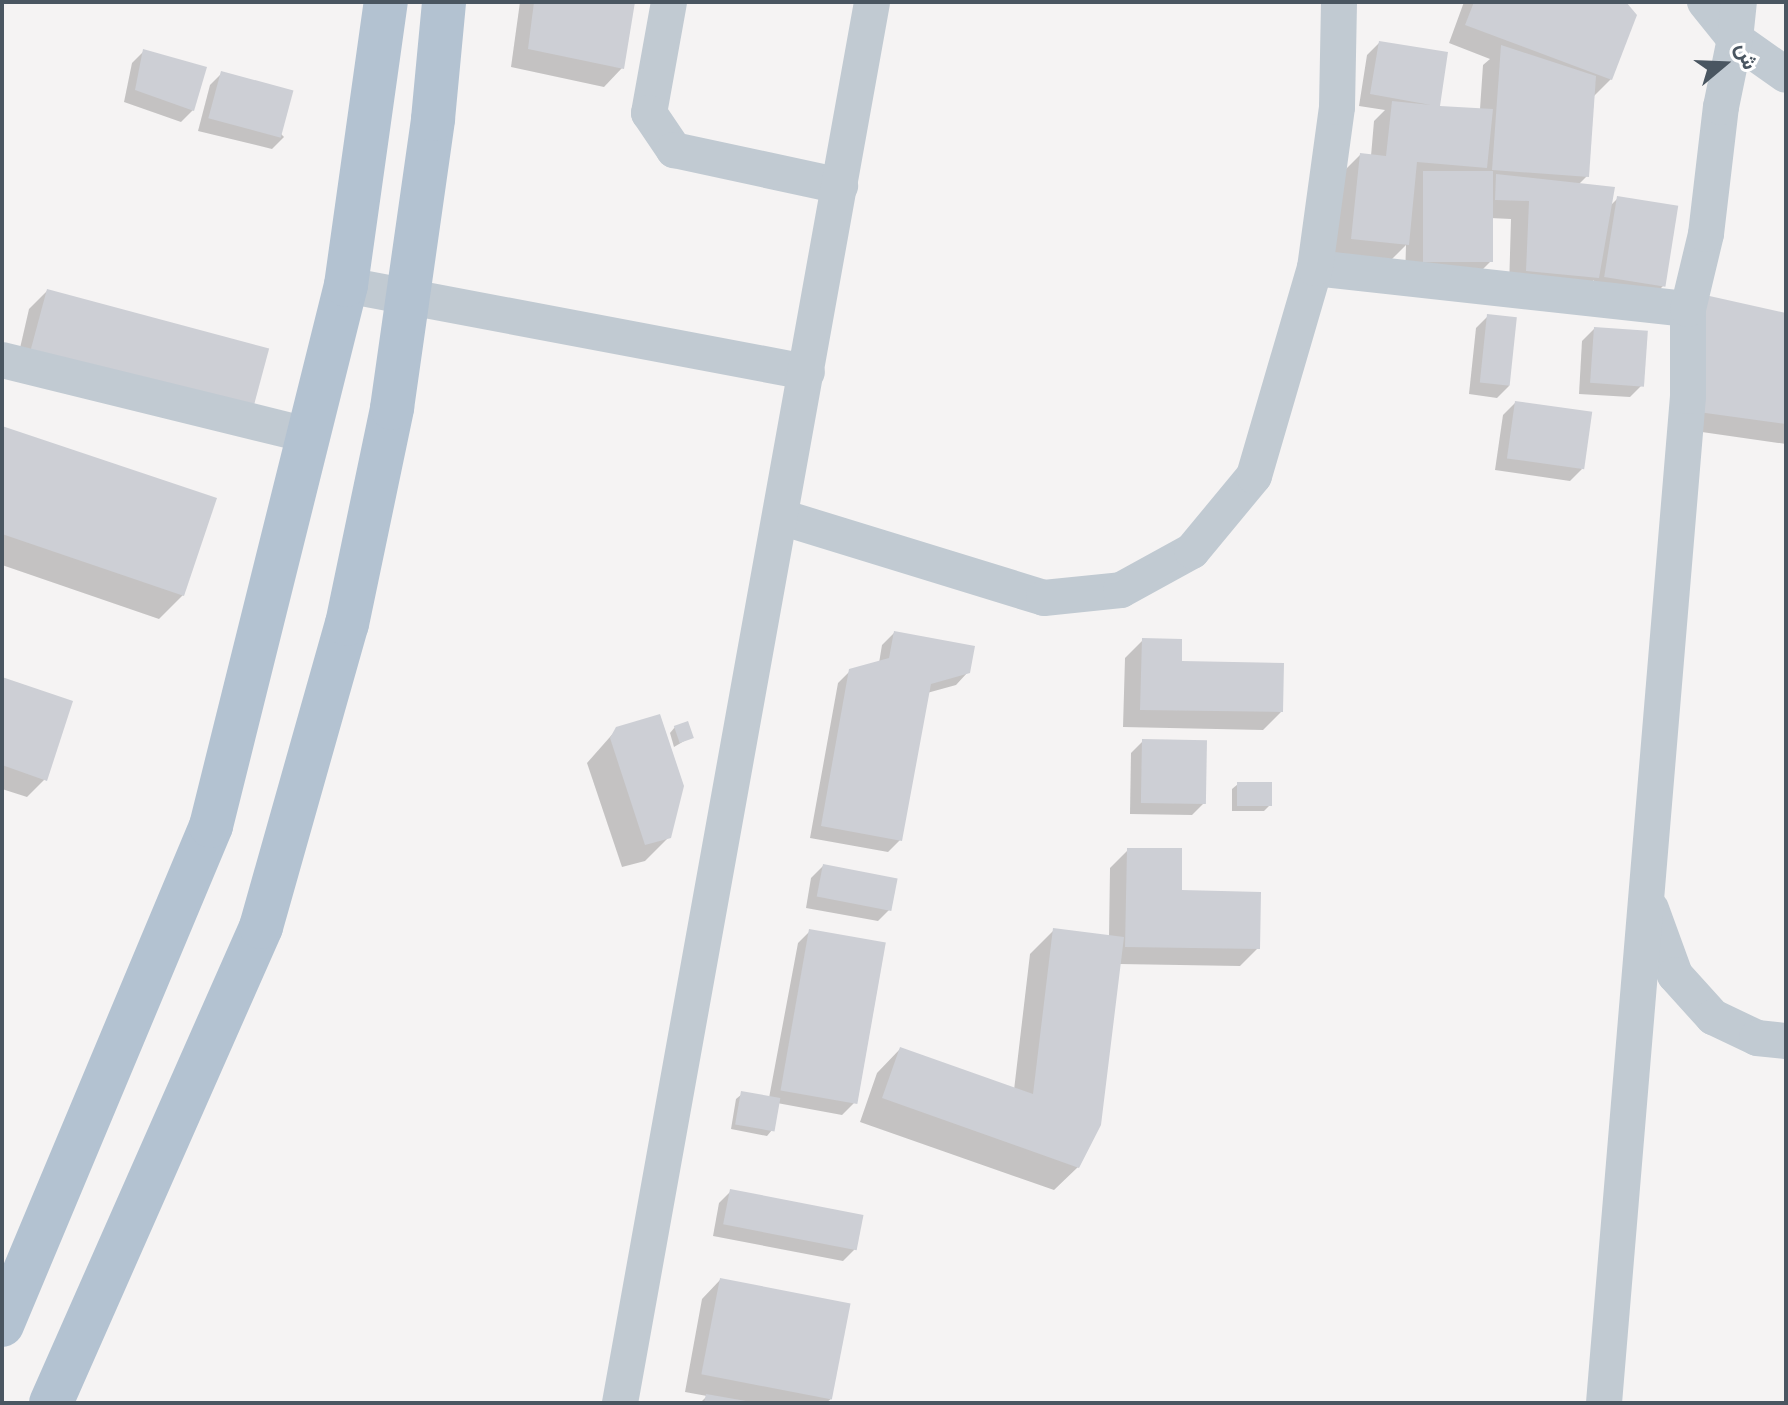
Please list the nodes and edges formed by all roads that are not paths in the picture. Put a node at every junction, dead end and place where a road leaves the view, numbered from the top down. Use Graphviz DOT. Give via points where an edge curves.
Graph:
graph roads {
  1 [pos="386,2"];
  2 [pos="444,2"];
  3 [pos="669,2"];
  4 [pos="872,2"];
  5 [pos="1339,2"];
  6 [pos="1705,2"];
  7 [pos="1739,2"];
  8 [pos="1735,39"];
  9 [pos="1786,75"];
  10 [pos="840,186"];
  11 [pos="1315,268"];
  12 [pos="346,285"];
  13 [pos="406,297"];
  14 [pos="1688,309"];
  15 [pos="2,360"];
  16 [pos="807,372"];
  17 [pos="308,435"];
  18 [pos="781,517"];
  19 [pos="1648,900"];
  20 [pos="1786,1041"];
  21 [pos="2,1325"];
  22 [pos="51,1403"];
  23 [pos="620,1403"];
  24 [pos="1604,1403"];
  1 -- 12 [label="main road"];
  2 -- 13 [label="main road" via="433,119"];
  3 -- 10 [label="street" via="649,113 674,150"];
  4 -- 10 [label="street"];
  5 -- 11 [label="street" via="1337,107"];
  6 -- 8 [label="street"];
  7 -- 8 [label="street"];
  8 -- 9 [label="street"];
  8 -- 14 [label="street" via="1706,234"];
  10 -- 16 [label="street"];
  11 -- 14 [label="street"];
  11 -- 18 [label="street" via="1254,476 1192,551 1121,590 1044,598"];
  12 -- 13 [label="street"];
  12 -- 17 [label="main road"];
  13 -- 16 [label="street"];
  13 -- 22 [label="main road" via="392,408 347,624 261,927"];
  14 -- 19 [label="street" via="1688,396"];
  15 -- 17 [label="street"];
  16 -- 18 [label="street"];
  17 -- 21 [label="main road" via="211,826"];
  18 -- 23 [label="street"];
  19 -- 20 [label="street" via="1675,975 1713,1017 1757,1038"];
  19 -- 24 [label="street"];
}
